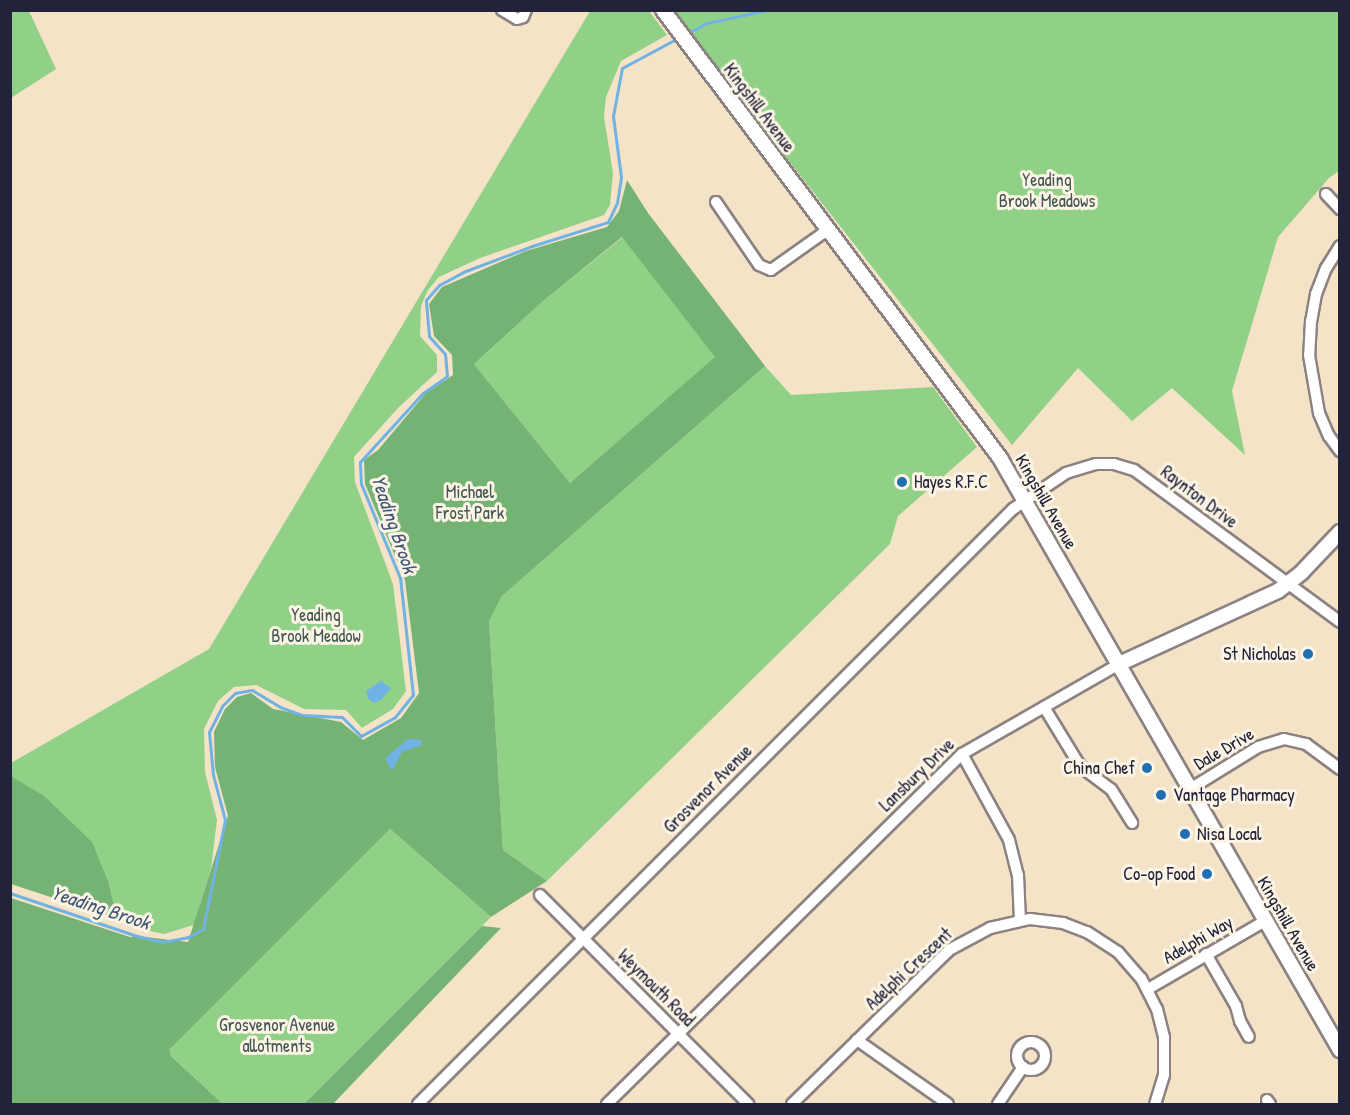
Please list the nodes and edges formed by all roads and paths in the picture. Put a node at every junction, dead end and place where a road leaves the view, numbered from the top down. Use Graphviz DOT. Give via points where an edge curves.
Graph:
graph roads {
  1 [pos="502,10"];
  2 [pos="526,10"];
  3 [pos="663,10"];
  4 [pos="1326,194"];
  5 [pos="716,202"];
  6 [pos="1340,209"];
  7 [pos="829,228"];
  8 [pos="1340,246"];
  9 [pos="1340,451"];
  10 [pos="1025,499"];
  11 [pos="1340,532"];
  12 [pos="1287,585"];
  13 [pos="1340,622"];
  14 [pos="1119,664"];
  15 [pos="1044,707"];
  16 [pos="962,754"];
  17 [pos="1340,769"];
  18 [pos="1190,789"];
  19 [pos="1132,823"];
  20 [pos="540,895"];
  21 [pos="1020,920"];
  22 [pos="1265,921"];
  23 [pos="582,938"];
  24 [pos="1206,954"];
  25 [pos="1148,989"];
  26 [pos="678,1033"];
  27 [pos="1249,1037"];
  28 [pos="857,1040"];
  29 [pos="1340,1050"];
  30 [pos="1023,1067"];
  31 [pos="418,1104"];
  32 [pos="607,1104"];
  33 [pos="748,1104"];
  34 [pos="792,1104"];
  35 [pos="948,1104"];
  36 [pos="998,1104"];
  37 [pos="1155,1104"];
  1 -- 2 [label="street" via="517,19"];
  3 -- 7 [label="street, Kingshill Avenue"];
  4 -- 6 [label="street"];
  5 -- 7 [label="street" via="759,265 771,270"];
  7 -- 10 [label="street, Kingshill Avenue" via="1000,458"];
  8 -- 9 [label="street" via="1316,294 1309,356 1317,407"];
  10 -- 12 [label="street, Raynton Drive" via="1066,473 1089,465 1127,467 1150,480"];
  10 -- 14 [label="street, Kingshill Avenue"];
  10 -- 23 [label="street, Grosvenor Avenue"];
  11 -- 12 [label="street, Lansbury Drive"];
  12 -- 13 [label="street, Raynton Drive"];
  12 -- 14 [label="street, Lansbury Drive"];
  14 -- 15 [label="street, Lansbury Drive"];
  14 -- 18 [label="street, Kingshill Avenue"];
  15 -- 16 [label="street, Lansbury Drive"];
  15 -- 19 [label="street" via="1080,766 1111,789"];
  16 -- 21 [label="street" via="1009,840 1018,874"];
  16 -- 26 [label="street, Lansbury Drive"];
  17 -- 18 [label="street, Dale Drive" via="1306,744 1284,739 1258,747"];
  18 -- 22 [label="street, Kingshill Avenue"];
  20 -- 23 [label="street, Weymouth Road"];
  21 -- 25 [label="street, Adelphi Crescent" via="1052,921 1087,932 1126,959"];
  21 -- 28 [label="street, Adelphi Crescent" via="990,928 957,944"];
  22 -- 24 [label="street, Adelphi Way"];
  22 -- 29 [label="street, Kingshill Avenue"];
  23 -- 26 [label="street, Weymouth Road"];
  23 -- 31 [label="street, Grosvenor Avenue"];
  24 -- 25 [label="street, Adelphi Way"];
  24 -- 27 [label="street"];
  25 -- 37 [label="street, Adelphi Crescent" via="1164,1037 1164,1075"];
  26 -- 32 [label="street, Lansbury Drive"];
  26 -- 33 [label="street, Weymouth Road"];
  28 -- 34 [label="street, Adelphi Crescent"];
  28 -- 35 [label="street"];
  30 -- 36 [label="street"];
}
